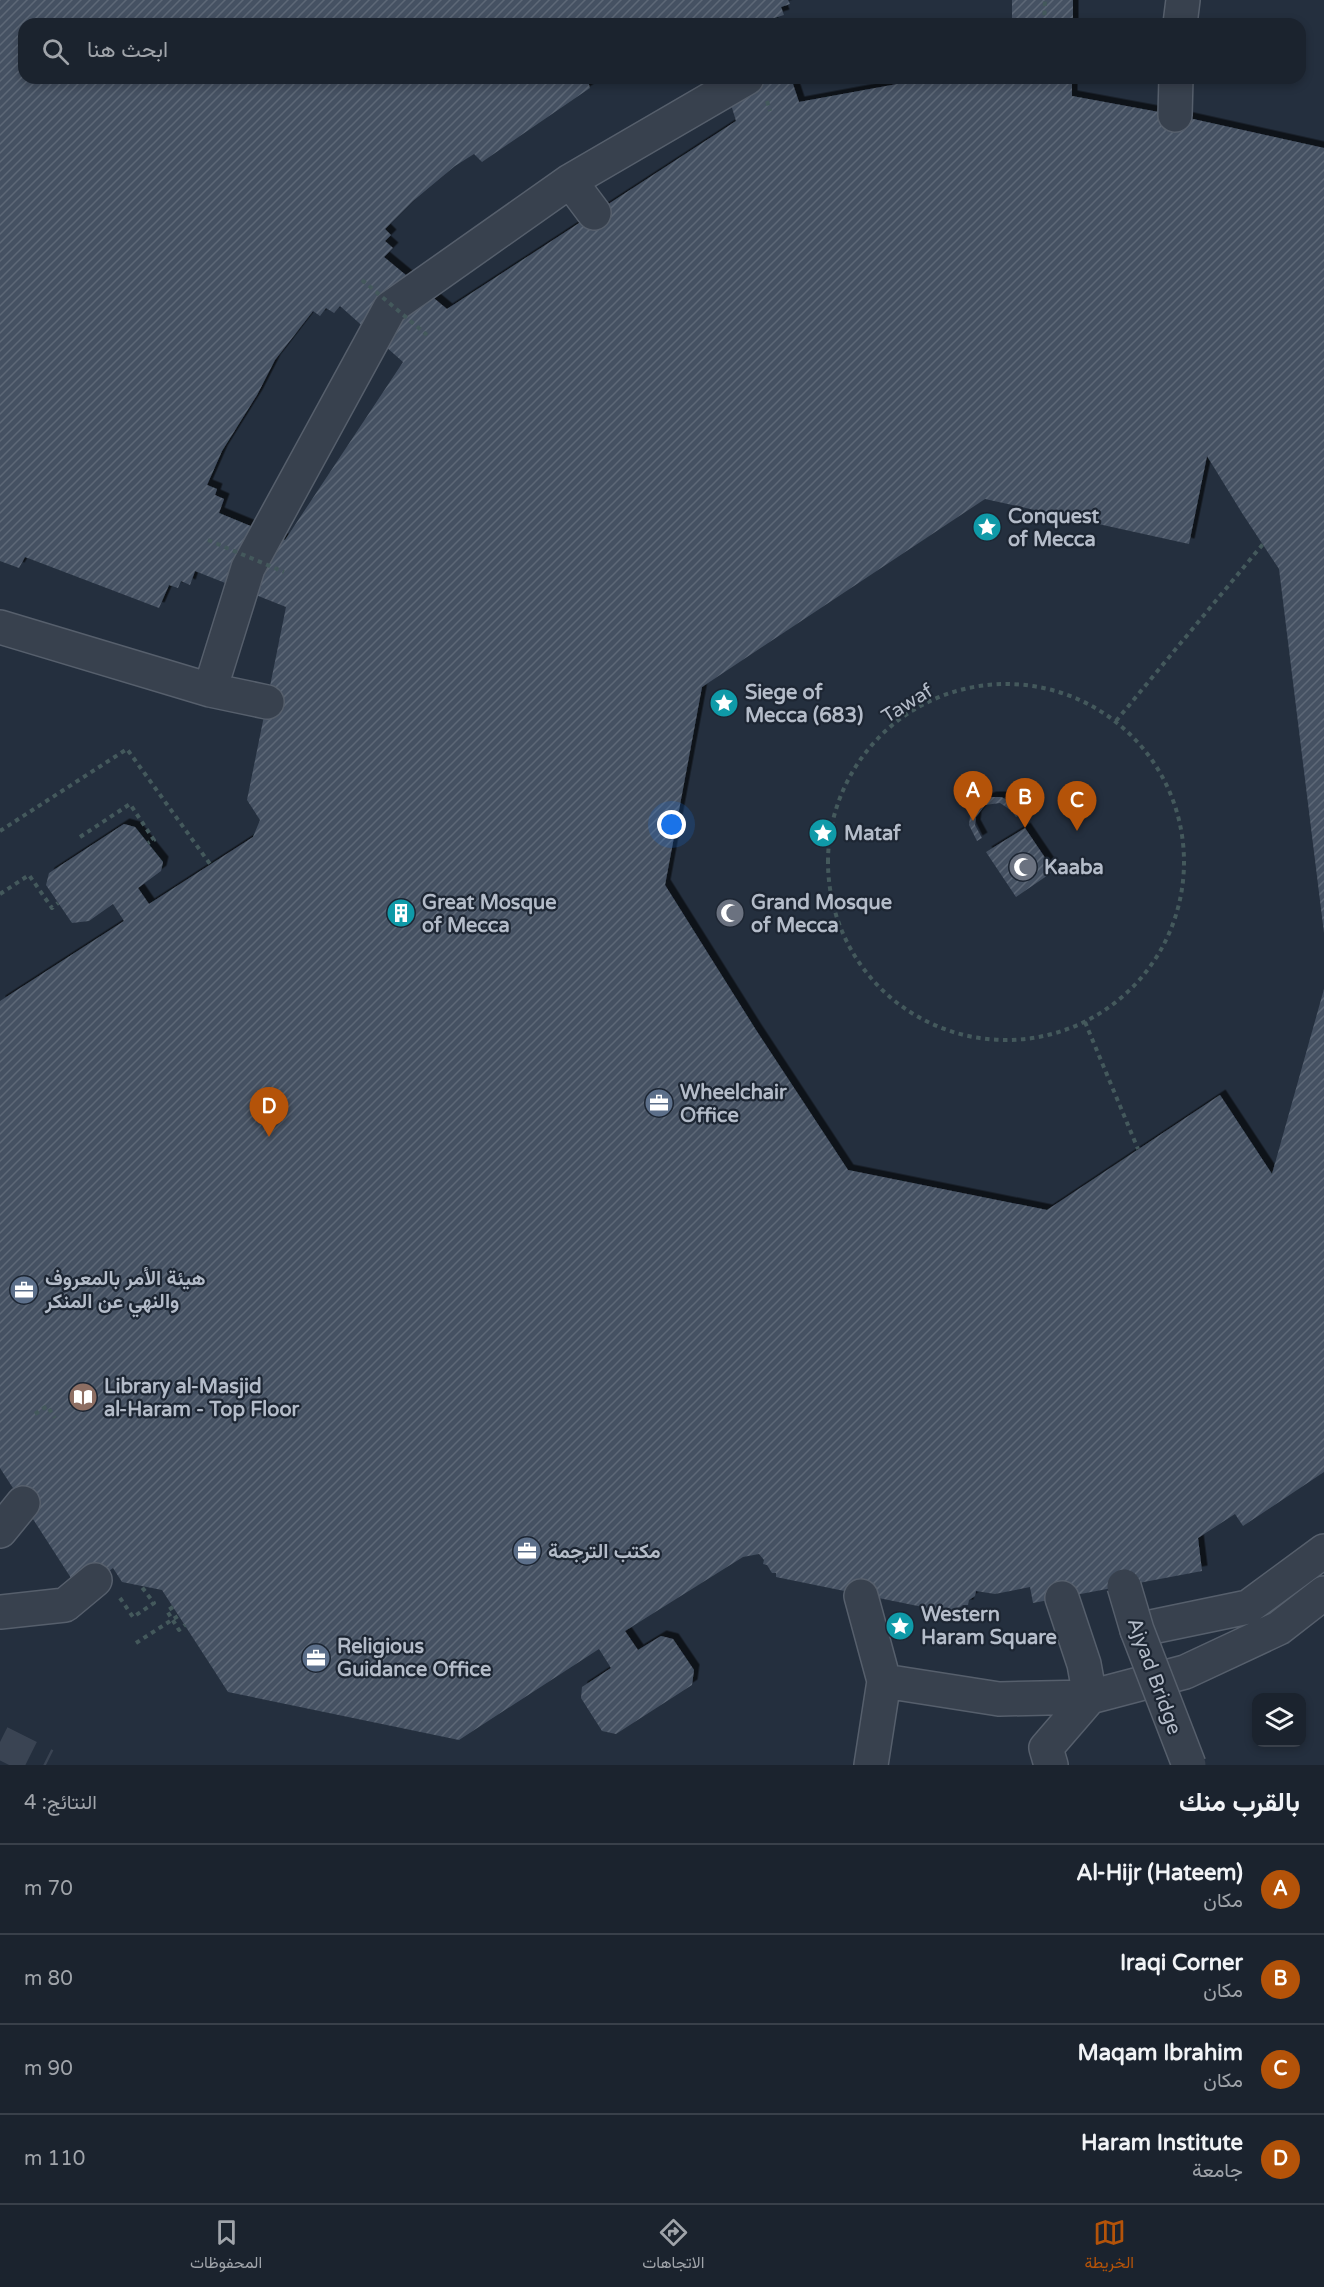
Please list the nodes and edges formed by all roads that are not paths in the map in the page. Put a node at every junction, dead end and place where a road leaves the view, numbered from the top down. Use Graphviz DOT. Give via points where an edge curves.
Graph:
graph roads {
  1 [pos="1184,0"];
  2 [pos="1181,18"];
  3 [pos="737,84"];
  4 [pos="1176,84"];
  5 [pos="1175,115"];
  6 [pos="570,181"];
  7 [pos="594,213"];
  8 [pos="0,627"];
  9 [pos="210,690"];
  10 [pos="267,702"];
  11 [pos="23,1503"];
  12 [pos="0,1531"];
  13 [pos="1324,1551"];
  14 [pos="95,1580"];
  15 [pos="1124,1586"];
  16 [pos="1324,1593"];
  17 [pos="861,1596"];
  18 [pos="1062,1598"];
  19 [pos="0,1612"];
  20 [pos="1137,1630"];
  21 [pos="884,1681"];
  22 [pos="1090,1696"];
  23 [pos="871,1765"];
  24 [pos="1051,1765"];
  25 [pos="1189,1765"];
  1 -- 2 [label="street"];
  3 -- 6 [label="street"];
  4 -- 5 [label="street"];
  6 -- 7 [label="street"];
  6 -- 9 [label="street" via="390,308 248,568"];
  8 -- 9 [label="street"];
  9 -- 10 [label="street"];
  11 -- 12 [label="street"];
  13 -- 20 [label="street" via="1248,1607"];
  14 -- 19 [label="street" via="65,1605"];
  15 -- 20 [label="street, Ajyad Bridge, bridge"];
  16 -- 22 [label="street" via="1279,1628 1185,1672"];
  17 -- 21 [label="street"];
  18 -- 22 [label="street" via="1084,1664"];
  20 -- 25 [label="street, Ajyad Bridge, bridge"];
  21 -- 22 [label="street" via="999,1699"];
  21 -- 23 [label="street"];
  22 -- 24 [label="street" via="1046,1748"];
}
